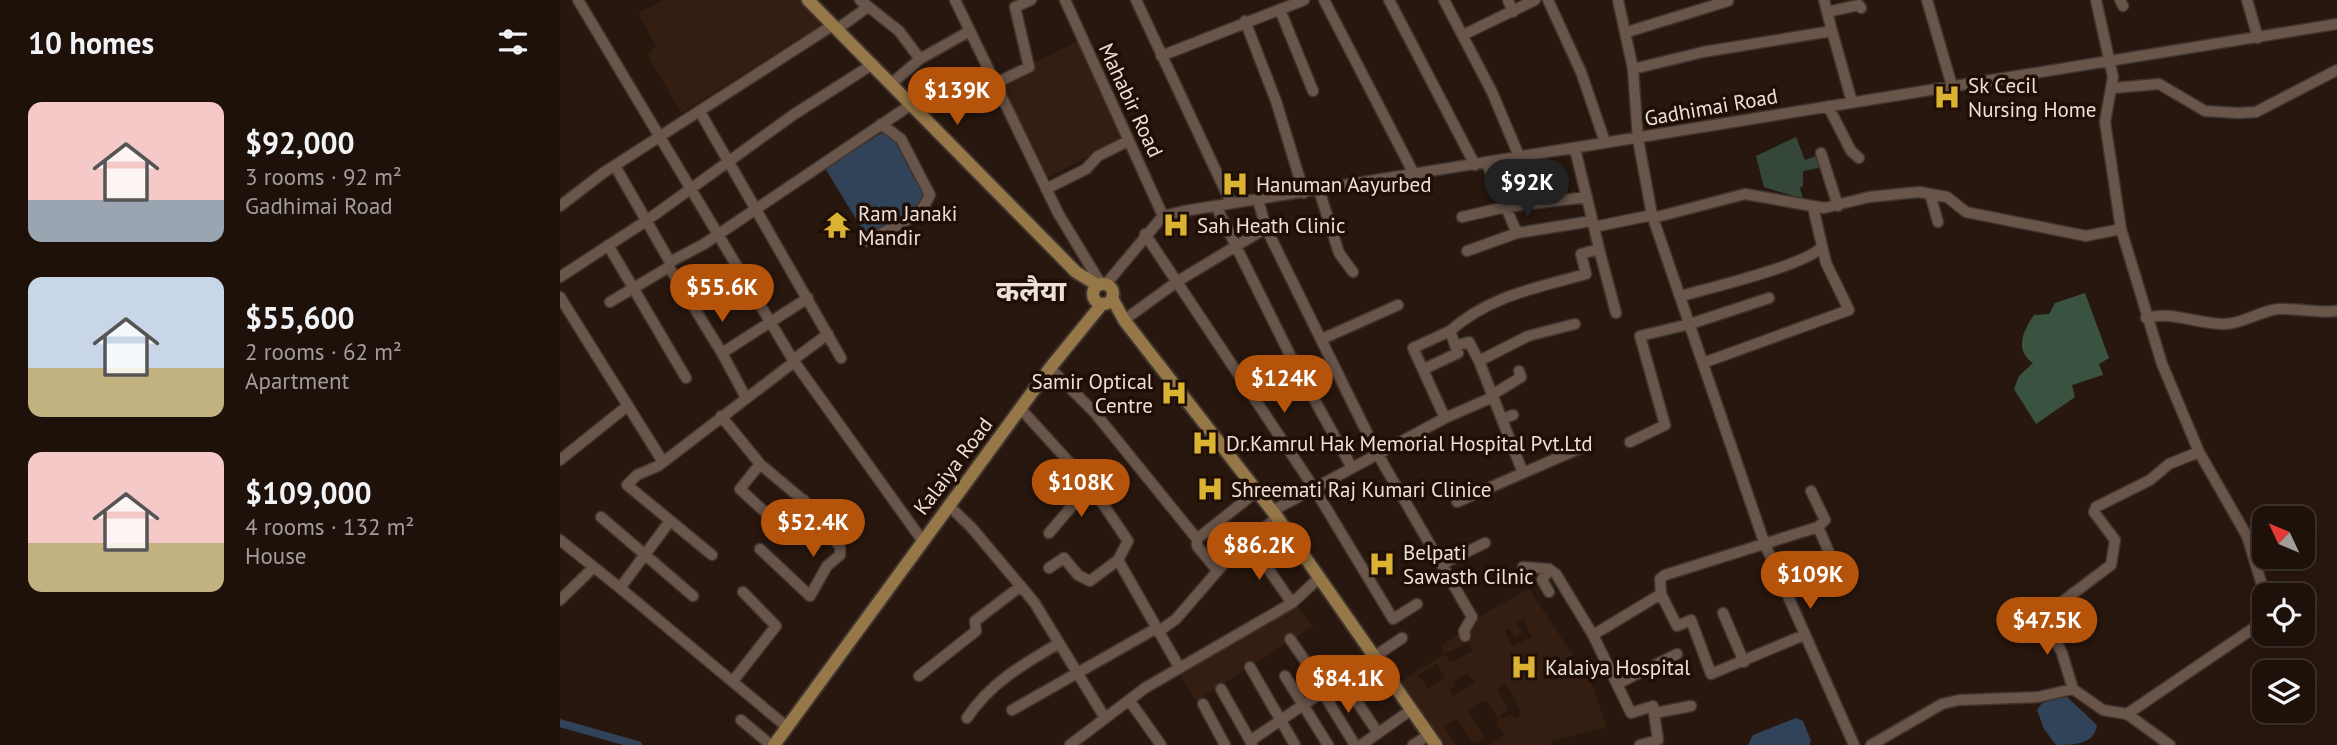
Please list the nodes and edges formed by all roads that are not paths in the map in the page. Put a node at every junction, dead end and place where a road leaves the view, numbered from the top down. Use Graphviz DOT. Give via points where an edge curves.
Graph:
graph roads {
  1 [pos="578,0"];
  2 [pos="808,0"];
  3 [pos="955,0"];
  4 [pos="1031,0"];
  5 [pos="1065,0"];
  6 [pos="1136,0"];
  7 [pos="1304,0"];
  8 [pos="1324,0"];
  9 [pos="1389,0"];
  10 [pos="1444,0"];
  11 [pos="1508,0"];
  12 [pos="1535,0"];
  13 [pos="1548,0"];
  14 [pos="1618,0"];
  15 [pos="1824,0"];
  16 [pos="1927,0"];
  17 [pos="2096,0"];
  18 [pos="2247,0"];
  19 [pos="1728,1"];
  20 [pos="863,2"];
  21 [pos="1013,4"];
  22 [pos="1861,8"];
  23 [pos="1280,9"];
  24 [pos="1513,12"];
  25 [pos="1827,12"];
  26 [pos="1245,21"];
  27 [pos="2337,24"];
  28 [pos="835,27"];
  29 [pos="1832,31"];
  30 [pos="968,32"];
  31 [pos="1627,32"];
  32 [pos="1463,36"];
  33 [pos="2258,38"];
  34 [pos="1161,57"];
  35 [pos="920,60"];
  36 [pos="2110,61"];
  37 [pos="873,64"];
  38 [pos="1633,69"];
  39 [pos="2337,70"];
  40 [pos="891,84"];
  41 [pos="994,84"];
  42 [pos="1952,86"];
  43 [pos="2113,88"];
  44 [pos="1313,92"];
  45 [pos="1852,102"];
  46 [pos="912,104"];
  47 [pos="1828,106"];
  48 [pos="700,112"];
  49 [pos="881,124"];
  50 [pos="660,136"];
  51 [pos="1638,139"];
  52 [pos="1128,141"];
  53 [pos="1605,142"];
  54 [pos="1575,149"];
  55 [pos="1821,153"];
  56 [pos="1519,156"];
  57 [pos="1859,158"];
  58 [pos="729,162"];
  59 [pos="1487,164"];
  60 [pos="1475,165"];
  61 [pos="615,166"];
  62 [pos="1414,174"];
  63 [pos="692,188"];
  64 [pos="1046,189"];
  65 [pos="1319,190"];
  66 [pos="1304,193"];
  67 [pos="1930,194"];
  68 [pos="1587,197"];
  69 [pos="1258,201"];
  70 [pos="1231,203"];
  71 [pos="560,206"];
  72 [pos="1216,206"];
  73 [pos="1506,206"];
  74 [pos="1838,206"];
  75 [pos="1813,207"];
  76 [pos="756,209"];
  77 [pos="1163,216"];
  78 [pos="1462,217"];
  79 [pos="1653,217"];
  80 [pos="646,220"];
  81 [pos="1938,222"];
  82 [pos="1593,224"];
  83 [pos="1266,228"];
  84 [pos="2121,229"];
  85 [pos="718,233"];
  86 [pos="1517,233"];
  87 [pos="1145,234"];
  88 [pos="867,241"];
  89 [pos="608,245"];
  90 [pos="1822,246"];
  91 [pos="1234,247"];
  92 [pos="1599,249"];
  93 [pos="1467,251"];
  94 [pos="670,264"];
  95 [pos="1353,272"];
  96 [pos="560,277"];
  97 [pos="1178,281"];
  98 [pos="633,288"];
  99 [pos="1101,295"];
  100 [pos="1681,296"];
  101 [pos="560,297"];
  102 [pos="808,298"];
  103 [pos="1769,298"];
  104 [pos="610,302"];
  105 [pos="1398,305"];
  106 [pos="2337,311"];
  107 [pos="1616,313"];
  108 [pos="2146,318"];
  109 [pos="1125,320"];
  110 [pos="772,322"];
  111 [pos="1574,324"];
  112 [pos="1690,324"];
  113 [pos="1450,331"];
  114 [pos="828,334"];
  115 [pos="1322,339"];
  116 [pos="1455,346"];
  117 [pos="722,353"];
  118 [pos="841,358"];
  119 [pos="793,361"];
  120 [pos="1479,361"];
  121 [pos="1703,363"];
  122 [pos="1050,368"];
  123 [pos="1424,369"];
  124 [pos="1519,371"];
  125 [pos="686,378"];
  126 [pos="745,396"];
  127 [pos="1493,396"];
  128 [pos="626,407"];
  129 [pos="1020,408"];
  130 [pos="1513,415"];
  131 [pos="721,416"];
  132 [pos="1446,418"];
  133 [pos="1502,419"];
  134 [pos="1630,442"];
  135 [pos="1583,447"];
  136 [pos="2199,452"];
  137 [pos="1377,453"];
  138 [pos="560,460"];
  139 [pos="663,462"];
  140 [pos="760,464"];
  141 [pos="1351,466"];
  142 [pos="1523,472"];
  143 [pos="1090,485"];
  144 [pos="1314,488"];
  145 [pos="1256,491"];
  146 [pos="1811,491"];
  147 [pos="804,499"];
  148 [pos="1457,502"];
  149 [pos="948,505"];
  150 [pos="1274,514"];
  151 [pos="601,517"];
  152 [pos="670,521"];
  153 [pos="1818,527"];
  154 [pos="1049,533"];
  155 [pos="1197,539"];
  156 [pos="560,540"];
  157 [pos="922,540"];
  158 [pos="1764,542"];
  159 [pos="1250,543"];
  160 [pos="1485,544"];
  161 [pos="760,549"];
  162 [pos="645,554"];
  163 [pos="712,555"];
  164 [pos="1118,561"];
  165 [pos="1441,564"];
  166 [pos="594,567"];
  167 [pos="1523,567"];
  168 [pos="1049,568"];
  169 [pos="1549,569"];
  170 [pos="1217,570"];
  171 [pos="1839,575"];
  172 [pos="1319,578"];
  173 [pos="2261,583"];
  174 [pos="1021,586"];
  175 [pos="620,588"];
  176 [pos="743,592"];
  177 [pos="1549,592"];
  178 [pos="1661,594"];
  179 [pos="693,596"];
  180 [pos="560,600"];
  181 [pos="1292,603"];
  182 [pos="1417,604"];
  183 [pos="1723,613"];
  184 [pos="2252,629"];
  185 [pos="1156,631"];
  186 [pos="1593,635"];
  187 [pos="1804,635"];
  188 [pos="1465,636"];
  189 [pos="1402,638"];
  190 [pos="1290,639"];
  191 [pos="1058,644"];
  192 [pos="1677,654"];
  193 [pos="1373,658"];
  194 [pos="1744,662"];
  195 [pos="1179,667"];
  196 [pos="1250,667"];
  197 [pos="1077,673"];
  198 [pos="919,676"];
  199 [pos="1285,676"];
  200 [pos="733,681"];
  201 [pos="1343,681"];
  202 [pos="1617,684"];
  203 [pos="2073,689"];
  204 [pos="1220,690"];
  205 [pos="1324,692"];
  206 [pos="1129,700"];
  207 [pos="1203,704"];
  208 [pos="1305,705"];
  209 [pos="1692,706"];
  210 [pos="1411,709"];
  211 [pos="1012,710"];
  212 [pos="1655,713"];
  213 [pos="2127,714"];
  214 [pos="967,718"];
  215 [pos="1105,718"];
  216 [pos="741,720"];
  217 [pos="1281,721"];
  218 [pos="787,727"];
  219 [pos="1378,733"];
  220 [pos="1432,740"];
  221 [pos="1251,743"];
  222 [pos="1874,744"];
  223 [pos="773,745"];
  224 [pos="1070,745"];
  225 [pos="1161,745"];
  226 [pos="1225,745"];
  227 [pos="1295,745"];
  228 [pos="1328,745"];
  229 [pos="1355,745"];
  230 [pos="1361,745"];
  231 [pos="1413,745"];
  232 [pos="1640,745"];
  233 [pos="1854,745"];
  234 [pos="2170,745"];
  1 -- 50 [label="street"];
  2 -- 28 [label="main road"];
  3 -- 30 [label="street"];
  4 -- 21 [label="street"];
  5 -- 52 [label="street, Mahabir Road"];
  6 -- 34 [label="street"];
  7 -- 23 [label="street"];
  8 -- 62 [label="street"];
  9 -- 60 [label="street"];
  10 -- 32 [label="street"];
  11 -- 24 [label="street"];
  12 -- 24 [label="street"];
  13 -- 53 [label="street" via="1581,72"];
  14 -- 31 [label="street"];
  15 -- 25 [label="street"];
  16 -- 42 [label="street"];
  17 -- 36 [label="street"];
  18 -- 33 [label="street"];
  19 -- 31 [label="street"];
  20 -- 28 [label="street"];
  20 -- 35 [label="street" via="899,31"];
  21 -- 41 [label="street" via="1029,67"];
  22 -- 25 [label="street"];
  23 -- 26 [label="street"];
  23 -- 44 [label="street"];
  24 -- 32 [label="street"];
  25 -- 29 [label="street"];
  26 -- 34 [label="street"];
  26 -- 66 [label="street"];
  27 -- 33 [label="street, Gadhimai Road"];
  28 -- 37 [label="main road"];
  28 -- 48 [label="street"];
  29 -- 38 [label="street" via="1703,52"];
  29 -- 45 [label="street"];
  30 -- 35 [label="street"];
  30 -- 41 [label="street"];
  31 -- 38 [label="street"];
  32 -- 56 [label="street"];
  33 -- 36 [label="street, Gadhimai Road"];
  34 -- 70 [label="street"];
  35 -- 40 [label="street"];
  36 -- 42 [label="street, Gadhimai Road"];
  36 -- 43 [label="street"];
  37 -- 40 [label="main road"];
  37 -- 58 [label="street"];
  38 -- 51 [label="street"];
  39 -- 43 [label="street" via="2256,112 2205,111 2159,84"];
  40 -- 46 [label="main road"];
  41 -- 64 [label="street"];
  42 -- 45 [label="street, Gadhimai Road"];
  43 -- 84 [label="street" via="2105,122"];
  45 -- 47 [label="street, Gadhimai Road"];
  46 -- 49 [label="street"];
  46 -- 99 [label="main road"];
  47 -- 51 [label="street, Gadhimai Road"];
  47 -- 57 [label="street"];
  48 -- 50 [label="street"];
  48 -- 58 [label="street"];
  49 -- 76 [label="street"];
  49 -- 88 [label="street" via="901,139 930,195 920,213"];
  50 -- 61 [label="street"];
  50 -- 63 [label="street"];
  51 -- 53 [label="street, Gadhimai Road"];
  51 -- 79 [label="street"];
  52 -- 64 [label="street"];
  52 -- 77 [label="street, Mahabir Road"];
  53 -- 54 [label="street, Gadhimai Road"];
  54 -- 56 [label="street, Gadhimai Road"];
  54 -- 68 [label="street"];
  55 -- 74 [label="street"];
  56 -- 59 [label="street, Gadhimai Road"];
  58 -- 63 [label="street"];
  58 -- 76 [label="street"];
  59 -- 60 [label="street, Gadhimai Road"];
  59 -- 73 [label="street"];
  60 -- 62 [label="street, Gadhimai Road"];
  61 -- 71 [label="street"];
  61 -- 80 [label="street"];
  62 -- 65 [label="street, Gadhimai Road"];
  63 -- 80 [label="street"];
  63 -- 85 [label="street"];
  64 -- 99 [label="street"];
  65 -- 66 [label="street, Gadhimai Road"];
  65 -- 95 [label="street" via="1339,253"];
  66 -- 69 [label="street, Gadhimai Road"];
  67 -- 74 [label="street" via="1869,197"];
  67 -- 81 [label="street"];
  67 -- 84 [label="street" via="1947,197 1966,212 2085,236"];
  68 -- 73 [label="street"];
  68 -- 82 [label="street"];
  69 -- 70 [label="street, Gadhimai Road"];
  69 -- 83 [label="street"];
  70 -- 72 [label="street, Gadhimai Road"];
  72 -- 77 [label="street, Gadhimai Road"];
  72 -- 91 [label="street"];
  73 -- 78 [label="street"];
  73 -- 86 [label="street"];
  74 -- 75 [label="street"];
  75 -- 79 [label="street" via="1745,194"];
  75 -- 90 [label="street"];
  76 -- 85 [label="street"];
  76 -- 102 [label="street"];
  77 -- 87 [label="street"];
  79 -- 82 [label="street"];
  79 -- 100 [label="street"];
  80 -- 89 [label="street"];
  80 -- 94 [label="street"];
  82 -- 86 [label="street"];
  82 -- 92 [label="street"];
  83 -- 91 [label="street"];
  83 -- 115 [label="street"];
  84 -- 108 [label="street"];
  85 -- 94 [label="street"];
  85 -- 110 [label="street"];
  86 -- 93 [label="street"];
  87 -- 97 [label="street"];
  87 -- 99 [label="street"];
  89 -- 96 [label="street"];
  89 -- 98 [label="street"];
  90 -- 100 [label="street" via="1789,264"];
  90 -- 121 [label="street" via="1849,310"];
  91 -- 97 [label="street"];
  91 -- 141 [label="street"];
  92 -- 107 [label="street"];
  92 -- 113 [label="street" via="1581,254 1586,274 1473,311"];
  94 -- 98 [label="street"];
  94 -- 117 [label="street"];
  97 -- 109 [label="street"];
  97 -- 144 [label="street"];
  98 -- 104 [label="street"];
  98 -- 125 [label="street"];
  99 -- 109 [label="main road"];
  99 -- 122 [label="main road, Kalaiya Road"];
  100 -- 112 [label="street"];
  101 -- 128 [label="street"];
  102 -- 110 [label="street"];
  102 -- 114 [label="street"];
  103 -- 112 [label="street"];
  105 -- 115 [label="street"];
  106 -- 108 [label="street" via="2277,309 2230,324 2203,324 2159,314"];
  108 -- 136 [label="street"];
  109 -- 145 [label="main road"];
  110 -- 117 [label="street"];
  110 -- 119 [label="street"];
  111 -- 120 [label="street" via="1528,336"];
  112 -- 121 [label="street"];
  112 -- 134 [label="street" via="1640,336 1665,425"];
  113 -- 116 [label="street"];
  113 -- 123 [label="street" via="1413,348"];
  114 -- 118 [label="street"];
  114 -- 119 [label="street"];
  115 -- 137 [label="street"];
  116 -- 120 [label="street" via="1469,342"];
  116 -- 123 [label="street" via="1458,353"];
  117 -- 126 [label="street"];
  119 -- 126 [label="street"];
  119 -- 157 [label="street"];
  120 -- 127 [label="street"];
  121 -- 158 [label="street"];
  122 -- 129 [label="main road, Kalaiya Road"];
  122 -- 155 [label="street" via="1095,413"];
  123 -- 132 [label="street"];
  124 -- 127 [label="street" via="1521,377"];
  126 -- 131 [label="street"];
  127 -- 132 [label="street"];
  127 -- 133 [label="street"];
  128 -- 138 [label="street"];
  128 -- 139 [label="street"];
  129 -- 143 [label="street"];
  129 -- 149 [label="main road, Kalaiya Road"];
  130 -- 133 [label="street"];
  131 -- 139 [label="street"];
  131 -- 140 [label="street"];
  132 -- 137 [label="street"];
  133 -- 142 [label="street"];
  135 -- 142 [label="street"];
  136 -- 173 [label="street" via="2247,536"];
  136 -- 203 [label="street" via="2169,464 2150,481 2096,507 2094,512 2115,540 2111,565 2043,616 2062,653"];
  137 -- 141 [label="street"];
  137 -- 165 [label="street"];
  139 -- 152 [label="street" via="627,485"];
  140 -- 147 [label="street"];
  140 -- 147 [label="street" via="740,489 781,527"];
  141 -- 144 [label="street"];
  142 -- 148 [label="street"];
  143 -- 154 [label="street"];
  143 -- 164 [label="street" via="1128,541"];
  144 -- 150 [label="street"];
  144 -- 182 [label="street" via="1393,619"];
  145 -- 150 [label="main road"];
  145 -- 155 [label="street"];
  146 -- 153 [label="street" via="1825,520"];
  147 -- 161 [label="street" via="841,547 810,596"];
  149 -- 157 [label="main road, Kalaiya Road"];
  149 -- 174 [label="street"];
  150 -- 159 [label="street"];
  150 -- 172 [label="main road"];
  151 -- 162 [label="street"];
  152 -- 162 [label="street"];
  152 -- 163 [label="street"];
  153 -- 158 [label="street"];
  153 -- 171 [label="street"];
  155 -- 170 [label="street"];
  156 -- 166 [label="street"];
  157 -- 218 [label="main road, Kalaiya Road"];
  158 -- 178 [label="street" via="1665,575 1660,579"];
  158 -- 187 [label="street"];
  159 -- 170 [label="street"];
  159 -- 181 [label="street"];
  160 -- 165 [label="street"];
  162 -- 175 [label="street"];
  162 -- 179 [label="street"];
  164 -- 168 [label="street" via="1090,581 1064,558"];
  164 -- 185 [label="street"];
  165 -- 188 [label="street" via="1472,617"];
  166 -- 175 [label="street"];
  166 -- 180 [label="street"];
  167 -- 169 [label="street"];
  169 -- 177 [label="street" via="1542,580"];
  169 -- 186 [label="street"];
  170 -- 185 [label="street" via="1176,619"];
  172 -- 181 [label="street"];
  172 -- 193 [label="main road"];
  174 -- 191 [label="street"];
  174 -- 198 [label="street" via="975,621 976,631"];
  175 -- 200 [label="street"];
  176 -- 200 [label="street" via="776,626"];
  178 -- 186 [label="street"];
  178 -- 194 [label="street" via="1677,626 1691,620 1711,674"];
  181 -- 195 [label="street"];
  183 -- 194 [label="street"];
  184 -- 213 [label="street"];
  185 -- 195 [label="street"];
  185 -- 197 [label="street"];
  186 -- 202 [label="street"];
  187 -- 194 [label="street"];
  187 -- 233 [label="street"];
  189 -- 193 [label="street"];
  190 -- 205 [label="street"];
  191 -- 197 [label="street"];
  191 -- 214 [label="street" via="996,684"];
  192 -- 202 [label="street"];
  193 -- 201 [label="street"];
  193 -- 210 [label="main road"];
  195 -- 206 [label="street"];
  196 -- 217 [label="street"];
  197 -- 211 [label="street"];
  197 -- 215 [label="street"];
  199 -- 208 [label="street"];
  200 -- 218 [label="street"];
  201 -- 205 [label="street"];
  201 -- 219 [label="street"];
  202 -- 212 [label="street" via="1631,713 1653,706"];
  203 -- 213 [label="street" via="2103,709"];
  203 -- 222 [label="street" via="2038,697 1942,704"];
  204 -- 221 [label="street"];
  205 -- 208 [label="street"];
  205 -- 229 [label="street"];
  206 -- 215 [label="street"];
  206 -- 225 [label="street"];
  207 -- 226 [label="street"];
  208 -- 217 [label="street"];
  208 -- 228 [label="street"];
  209 -- 212 [label="street"];
  210 -- 219 [label="street"];
  210 -- 220 [label="main road"];
  212 -- 232 [label="street" via="1658,740"];
  213 -- 234 [label="street"];
  215 -- 224 [label="street"];
  216 -- 223 [label="street"];
  217 -- 221 [label="street"];
  217 -- 227 [label="street"];
  218 -- 223 [label="main road, Kalaiya Road"];
  219 -- 230 [label="street"];
  220 -- 231 [label="street"];
}
